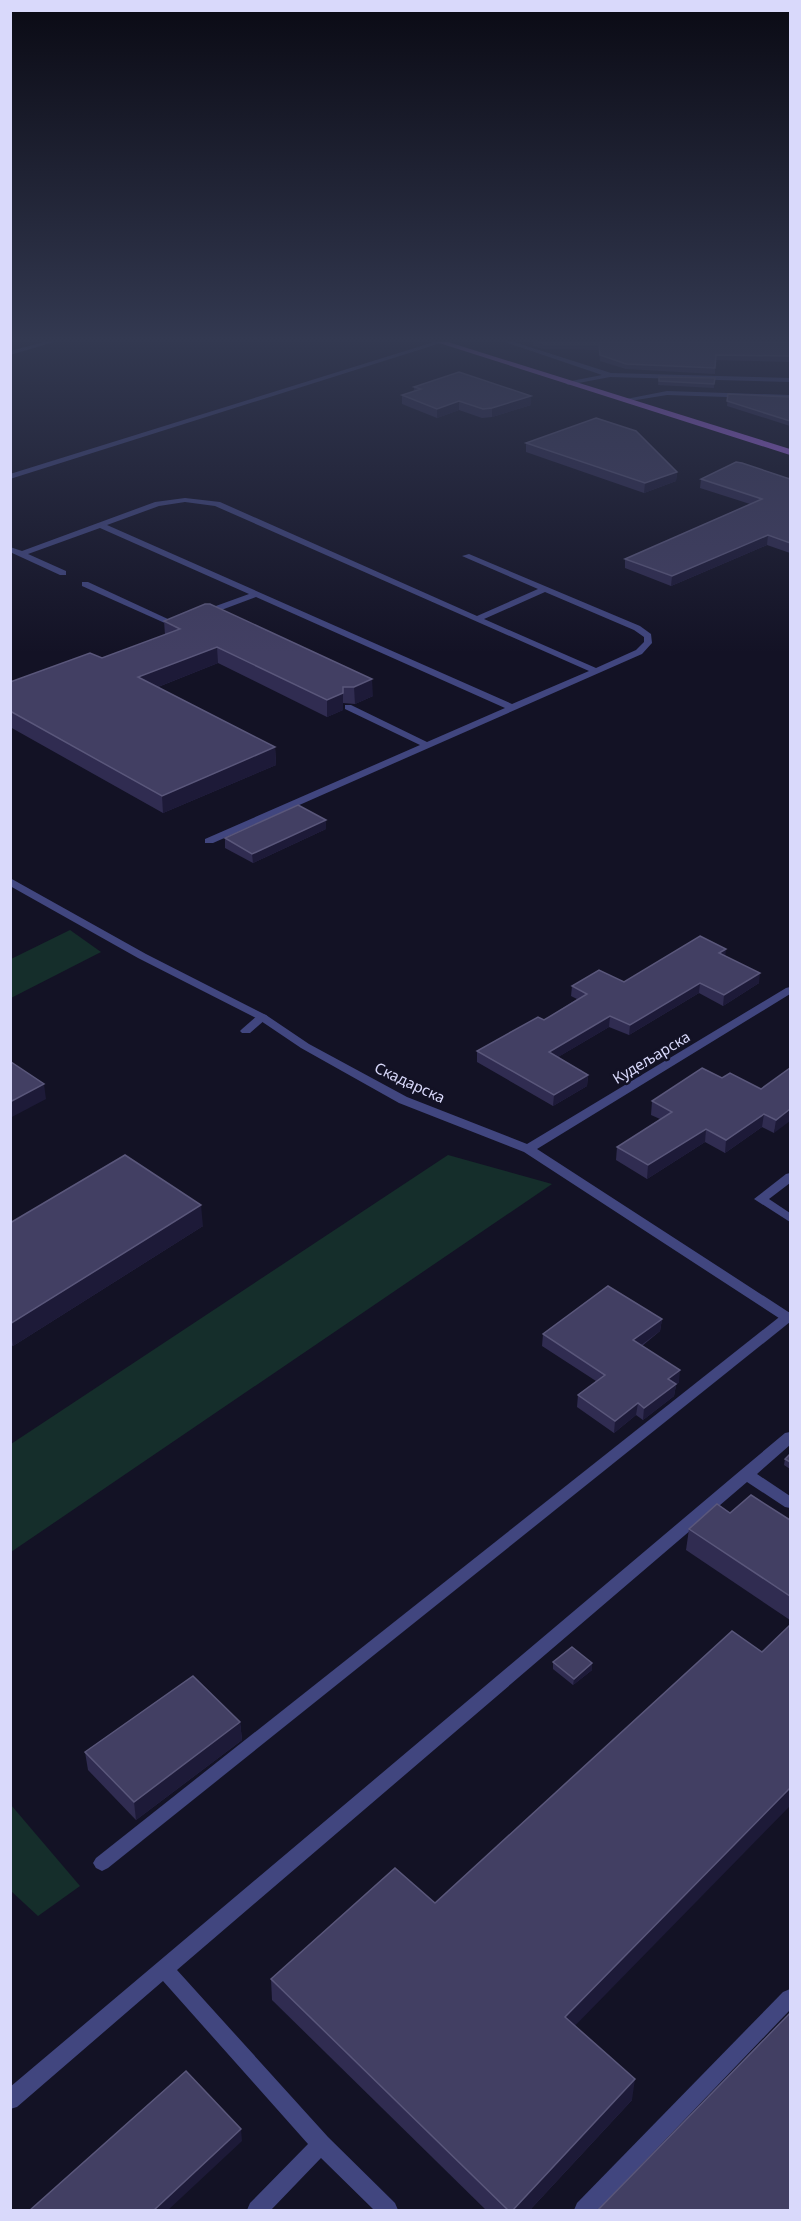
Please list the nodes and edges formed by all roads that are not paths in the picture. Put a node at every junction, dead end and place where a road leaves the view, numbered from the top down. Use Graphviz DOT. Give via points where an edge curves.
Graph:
graph roads {
  1 [pos="110,446"];
  2 [pos="770,446"];
  3 [pos="790,452"];
  4 [pos="10,477"];
  5 [pos="100,525"];
  6 [pos="10,549"];
  7 [pos="21,554"];
  8 [pos="466,556"];
  9 [pos="63,573"];
  10 [pos="85,584"];
  11 [pos="545,589"];
  12 [pos="257,594"];
  13 [pos="195,617"];
  14 [pos="477,619"];
  15 [pos="181,624"];
  16 [pos="596,671"];
  17 [pos="348,707"];
  18 [pos="511,707"];
  19 [pos="427,746"];
  20 [pos="209,841"];
  21 [pos="10,881"];
  22 [pos="790,990"];
  23 [pos="262,1017"];
  24 [pos="246,1031"];
  25 [pos="528,1149"];
  26 [pos="790,1178"];
  27 [pos="790,1218"];
  28 [pos="789,1318"];
  29 [pos="790,1437"];
  30 [pos="746,1474"];
  31 [pos="790,1503"];
  32 [pos="102,1863"];
  33 [pos="164,1969"];
  34 [pos="790,1998"];
  35 [pos="10,2100"];
  36 [pos="321,2144"];
  37 [pos="257,2211"];
  38 [pos="388,2211"];
  39 [pos="584,2211"];
  1 -- 4 [label="street"];
  2 -- 3 [label="main road"];
  5 -- 7 [label="street"];
  5 -- 12 [label="street"];
  5 -- 14 [label="street" via="172,501 216,504"];
  6 -- 7 [label="street"];
  7 -- 9 [label="street"];
  8 -- 11 [label="street"];
  10 -- 15 [label="street"];
  11 -- 14 [label="street"];
  11 -- 16 [label="street" via="637,627 648,636 648,643 639,652"];
  12 -- 13 [label="street"];
  12 -- 18 [label="street"];
  14 -- 16 [label="street"];
  16 -- 18 [label="street"];
  17 -- 19 [label="street"];
  18 -- 19 [label="street"];
  19 -- 20 [label="street"];
  21 -- 23 [label="street, Скадарска" via="142,956"];
  22 -- 25 [label="street, Кудељарска"];
  23 -- 24 [label="street"];
  23 -- 25 [label="street, Скадарска" via="305,1046 403,1100"];
  25 -- 28 [label="street, Скадарска"];
  26 -- 27 [label="street" via="760,1199"];
  28 -- 32 [label="street"];
  29 -- 30 [label="street"];
  30 -- 31 [label="street"];
  30 -- 33 [label="street"];
  33 -- 35 [label="street"];
  33 -- 36 [label="street"];
  34 -- 39 [label="street"];
  36 -- 37 [label="street"];
  36 -- 38 [label="street"];
}
